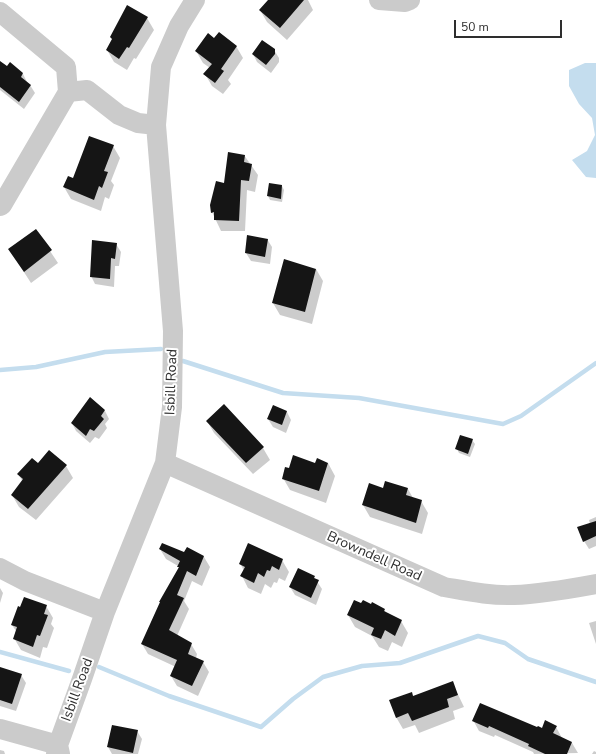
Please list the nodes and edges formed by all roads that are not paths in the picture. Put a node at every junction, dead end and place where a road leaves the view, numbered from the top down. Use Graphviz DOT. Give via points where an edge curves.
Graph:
graph roads {
  1 [pos="195,0"];
  2 [pos="379,0"];
  3 [pos="410,0"];
  4 [pos="0,12"];
  5 [pos="68,92"];
  6 [pos="156,125"];
  7 [pos="0,206"];
  8 [pos="165,463"];
  9 [pos="0,568"];
  10 [pos="596,584"];
  11 [pos="105,612"];
  12 [pos="0,729"];
  13 [pos="58,751"];
  1 -- 6 [label="street, Isbill Road" via="179,26 161,67"];
  2 -- 3 [label="street"];
  4 -- 5 [label="street" via="66,67"];
  5 -- 6 [label="street" via="86,90 118,115 138,123"];
  5 -- 7 [label="street"];
  6 -- 8 [label="street, Isbill Road" via="173,331 172,407"];
  8 -- 10 [label="street, Browndell Road" via="444,588 514,595"];
  8 -- 11 [label="street, Isbill Road"];
  9 -- 11 [label="street" via="25,581"];
  11 -- 13 [label="street, Isbill Road"];
  12 -- 13 [label="street"];
}
